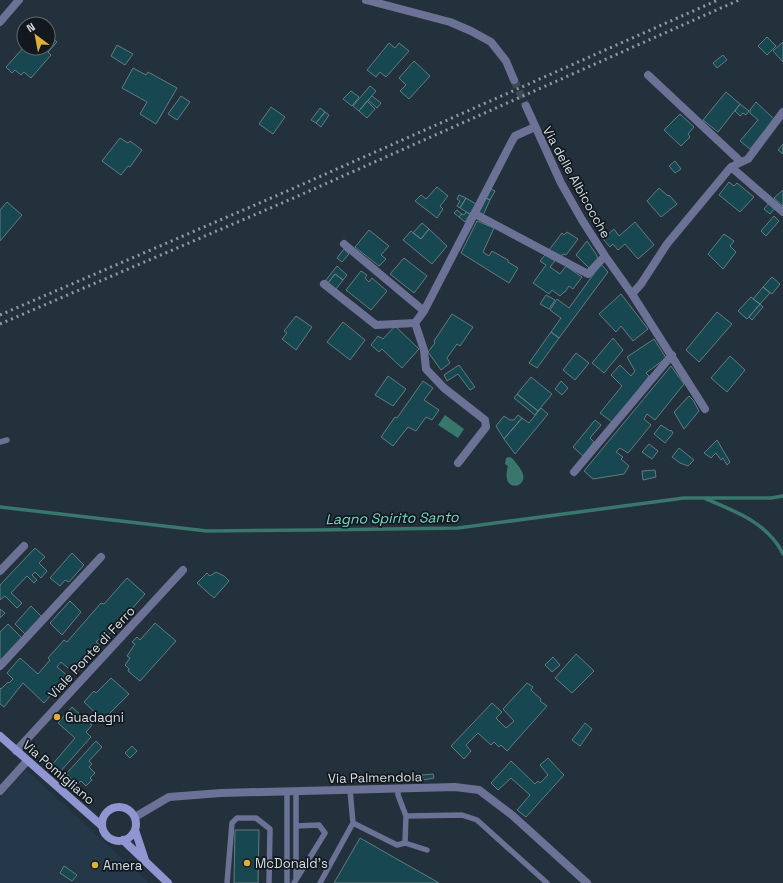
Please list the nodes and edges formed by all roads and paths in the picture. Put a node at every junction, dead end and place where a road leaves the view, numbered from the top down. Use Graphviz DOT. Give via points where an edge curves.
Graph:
graph roads {
  1 [pos="19,0"];
  2 [pos="366,0"];
  3 [pos="0,22"];
  4 [pos="648,76"];
  5 [pos="514,80"];
  6 [pos="526,106"];
  7 [pos="783,112"];
  8 [pos="535,127"];
  9 [pos="741,162"];
  10 [pos="731,167"];
  11 [pos="783,212"];
  12 [pos="474,214"];
  13 [pos="344,244"];
  14 [pos="605,256"];
  15 [pos="324,284"];
  16 [pos="632,294"];
  17 [pos="424,310"];
  18 [pos="415,323"];
  19 [pos="672,354"];
  20 [pos="705,409"];
  21 [pos="7,440"];
  22 [pos="0,442"];
  23 [pos="458,463"];
  24 [pos="574,472"];
  25 [pos="24,546"];
  26 [pos="101,557"];
  27 [pos="183,570"];
  28 [pos="0,571"];
  29 [pos="0,666"];
  30 [pos="0,736"];
  31 [pos="16,751"];
  32 [pos="27,760"];
  33 [pos="398,789"];
  34 [pos="350,790"];
  35 [pos="0,791"];
  36 [pos="292,791"];
  37 [pos="82,808"];
  38 [pos="104,815"];
  39 [pos="406,816"];
  40 [pos="135,817"];
  41 [pos="353,823"];
  42 [pos="102,826"];
  43 [pos="296,826"];
  44 [pos="135,830"];
  45 [pos="123,840"];
  46 [pos="405,843"];
  47 [pos="427,850"];
  48 [pos="145,861"];
  49 [pos="295,881"];
  50 [pos="168,883"];
  51 [pos="228,883"];
  52 [pos="270,883"];
  53 [pos="287,883"];
  54 [pos="320,883"];
  55 [pos="547,883"];
  56 [pos="588,883"];
  1 -- 3 [label="street"];
  2 -- 5 [label="street" via="471,30 491,42 506,61"];
  4 -- 9 [label="street"];
  6 -- 8 [label="street"];
  7 -- 9 [label="street" via="748,159"];
  8 -- 12 [label="street, Via delle Albicocche" via="516,136 511,142"];
  8 -- 14 [label="street, Via delle Albicocche" via="561,183"];
  9 -- 10 [label="street"];
  10 -- 11 [label="street"];
  10 -- 16 [label="street" via="667,244"];
  12 -- 14 [label="street" via="588,274"];
  12 -- 17 [label="street, Via delle Albicocche"];
  13 -- 17 [label="street"];
  14 -- 16 [label="street, Via delle Albicocche"];
  15 -- 18 [label="street" via="376,325"];
  16 -- 19 [label="street, Via delle Albicocche"];
  17 -- 18 [label="street, Via delle Albicocche"];
  18 -- 23 [label="street" via="424,350 426,369 444,388 485,420 486,427"];
  19 -- 20 [label="street, Via delle Albicocche"];
  19 -- 24 [label="street"];
  21 -- 22 [label="lane"];
  25 -- 28 [label="street"];
  26 -- 29 [label="street"];
  27 -- 31 [label="street, Viale Ponte di Ferro"];
  30 -- 31 [label="main road, Via Pomigliano"];
  31 -- 32 [label="main road, Via Pomigliano"];
  32 -- 35 [label="street"];
  32 -- 37 [label="main road, Via Pomigliano"];
  33 -- 34 [label="street, Via Palmendola"];
  33 -- 39 [label="lane"];
  33 -- 56 [label="street, Via Palmendola" via="455,787 479,790 512,815"];
  34 -- 36 [label="street, Via Palmendola"];
  34 -- 41 [label="lane"];
  36 -- 40 [label="street, Via Palmendola" via="169,797"];
  36 -- 43 [label="lane"];
  36 -- 53 [label="lane"];
  37 -- 38 [label="main road"];
  37 -- 42 [label="main road, Via Pomigliano"];
  38 -- 40 [label="main road" via="108,810 118,806 128,809"];
  38 -- 42 [label="main road"];
  39 -- 46 [label="lane"];
  39 -- 55 [label="lane" via="462,815 477,820"];
  40 -- 44 [label="main road"];
  41 -- 46 [label="lane" via="397,845"];
  41 -- 54 [label="lane"];
  42 -- 45 [label="main road" via="107,836 117,841"];
  43 -- 49 [label="lane"];
  43 -- 49 [label="lane" via="319,825 325,833"];
  44 -- 45 [label="main road"];
  44 -- 48 [label="main road"];
  45 -- 48 [label="main road"];
  46 -- 47 [label="lane"];
  48 -- 50 [label="main road"];
  51 -- 52 [label="lane" via="232,823 237,818 256,818 270,829"];
}
